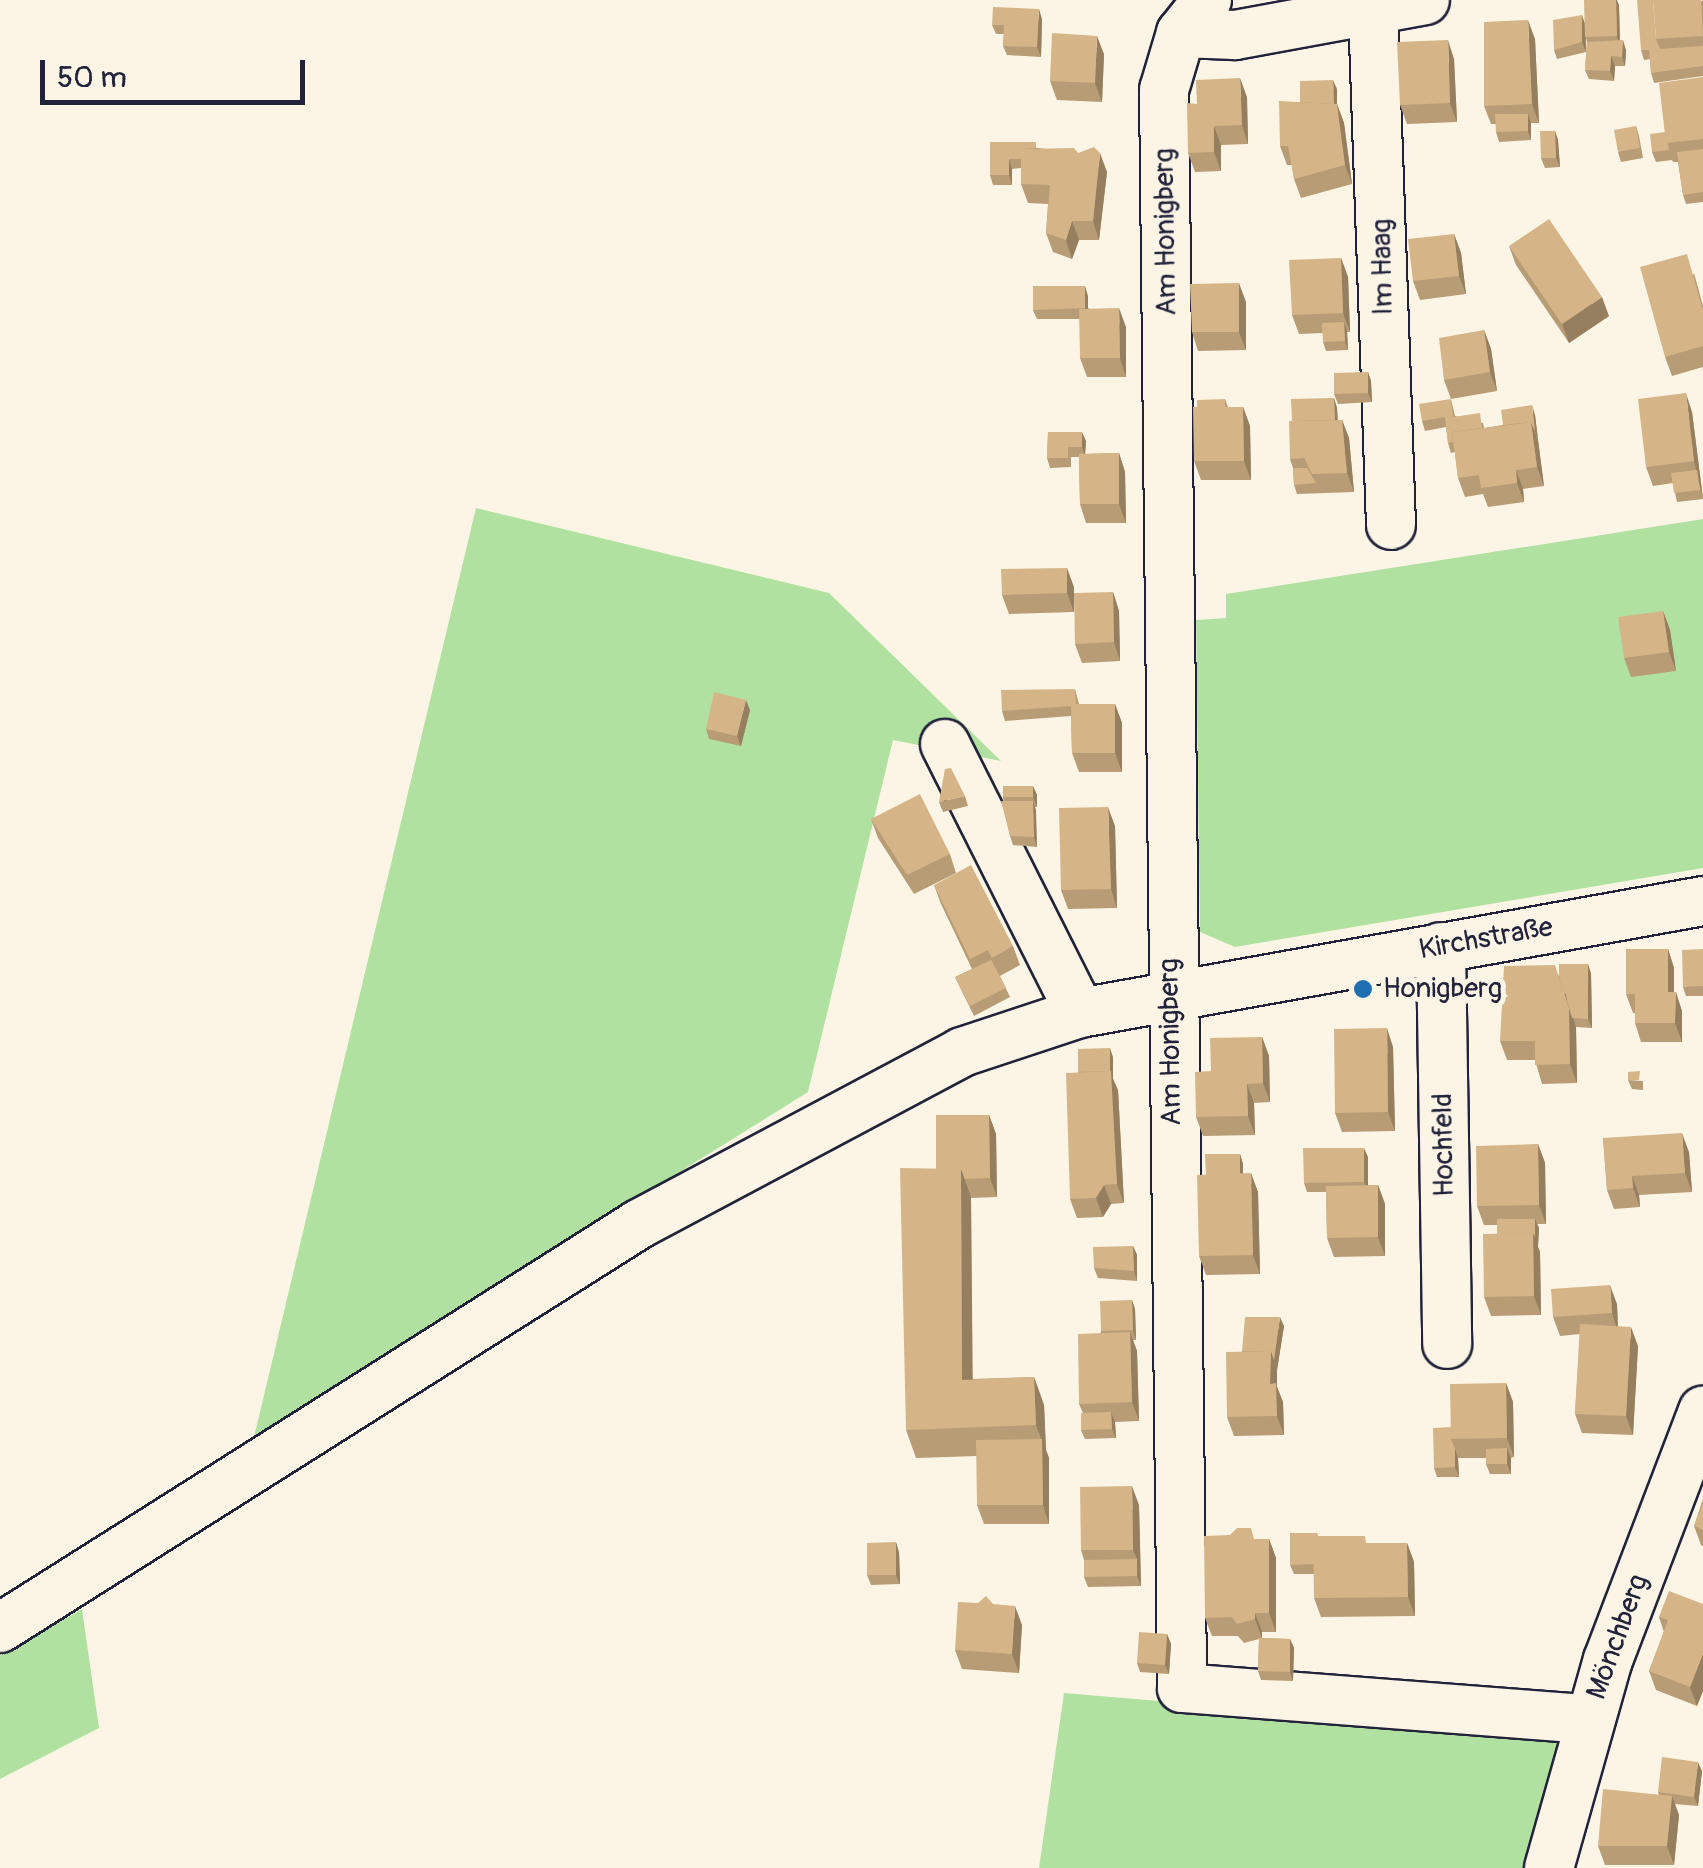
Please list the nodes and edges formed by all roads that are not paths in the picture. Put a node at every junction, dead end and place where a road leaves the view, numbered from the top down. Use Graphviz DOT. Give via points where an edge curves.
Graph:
graph roads {
  1 [pos="1426,0"];
  2 [pos="1373,10"];
  3 [pos="1194,16"];
  4 [pos="1391,525"];
  5 [pos="945,744"];
  6 [pos="1703,901"];
  7 [pos="1442,947"];
  8 [pos="1170,997"];
  9 [pos="1080,1013"];
  10 [pos="1448,1344"];
  11 [pos="1703,1411"];
  12 [pos="0,1628"];
  13 [pos="1588,1719"];
  14 [pos="1549,1868"];
  1 -- 2 [label="street"];
  2 -- 3 [label="street" via="1236,35"];
  2 -- 4 [label="street, Im Haag"];
  3 -- 8 [label="street, Am Honigberg" via="1164,90"];
  5 -- 9 [label="street"];
  6 -- 7 [label="street, Kirchstraße"];
  7 -- 8 [label="street, Kirchstraße"];
  7 -- 10 [label="street, Hochfeld"];
  8 -- 9 [label="street, Kirchstraße"];
  8 -- 13 [label="street, Am Honigberg" via="1182,1688"];
  9 -- 12 [label="street, Kirchstraße" via="1034,1024 890,1085 716,1179"];
  11 -- 13 [label="street, Mönchberg"];
  13 -- 14 [label="street, Mönchberg"];
}
